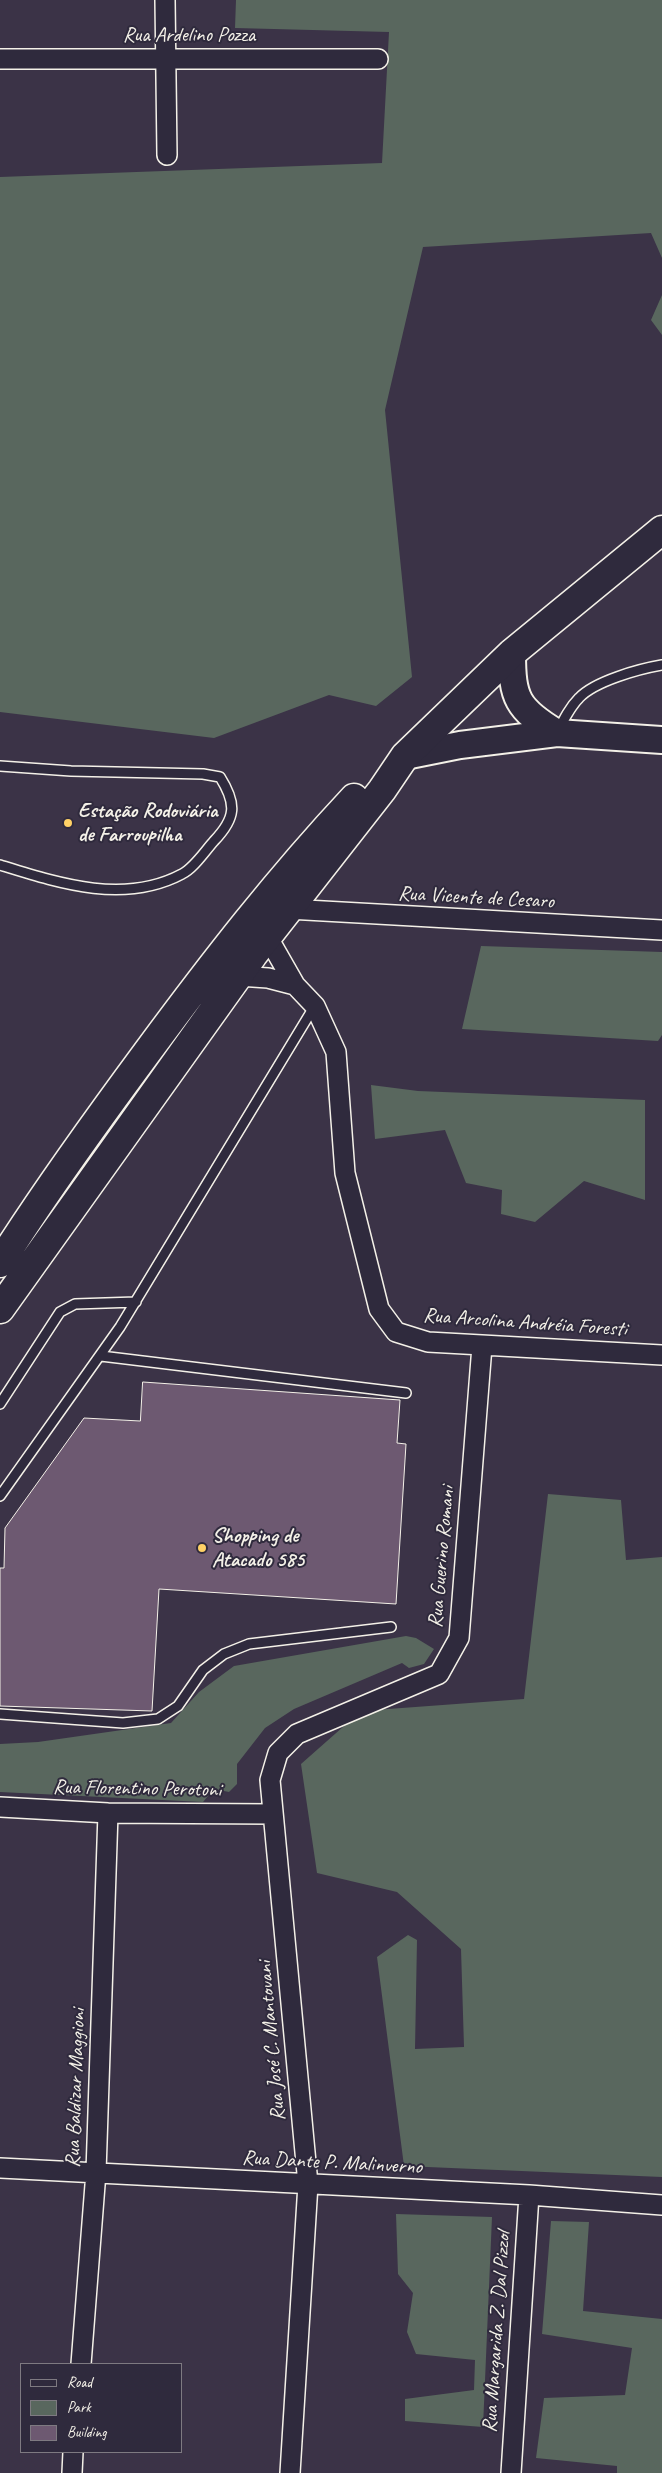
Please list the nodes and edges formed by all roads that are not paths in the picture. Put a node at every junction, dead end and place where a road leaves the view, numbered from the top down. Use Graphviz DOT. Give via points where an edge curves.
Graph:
graph roads {
  1 [pos="165,0"];
  2 [pos="165,57"];
  3 [pos="0,59"];
  4 [pos="378,59"];
  5 [pos="167,154"];
  6 [pos="662,530"];
  7 [pos="512,653"];
  8 [pos="662,665"];
  9 [pos="556,733"];
  10 [pos="662,740"];
  11 [pos="405,756"];
  12 [pos="0,766"];
  13 [pos="0,866"];
  14 [pos="288,909"];
  15 [pos="662,930"];
  16 [pos="267,936"];
  17 [pos="238,976"];
  18 [pos="295,985"];
  19 [pos="315,1006"];
  20 [pos="4,1253"];
  21 [pos="136,1302"];
  22 [pos="0,1309"];
  23 [pos="482,1346"];
  24 [pos="662,1355"];
  25 [pos="101,1356"];
  26 [pos="406,1393"];
  27 [pos="0,1404"];
  28 [pos="0,1496"];
  29 [pos="391,1626"];
  30 [pos="0,1714"];
  31 [pos="0,1807"];
  32 [pos="108,1813"];
  33 [pos="273,1814"];
  34 [pos="0,2168"];
  35 [pos="96,2172"];
  36 [pos="308,2184"];
  37 [pos="528,2195"];
  38 [pos="662,2205"];
  39 [pos="80,2363"];
  40 [pos="73,2453"];
  41 [pos="72,2473"];
  42 [pos="290,2473"];
  43 [pos="511,2473"];
  1 -- 2 [label="street"];
  2 -- 3 [label="street, Rua Ardelino Pozza"];
  2 -- 4 [label="street, Rua Ardelino Pozza"];
  2 -- 5 [label="street"];
  6 -- 7 [label="highway"];
  7 -- 9 [label="street" via="512,683 518,702 535,720"];
  7 -- 11 [label="highway"];
  8 -- 9 [label="lane" via="594,686 574,704"];
  9 -- 10 [label="street"];
  9 -- 11 [label="street" via="483,741"];
  11 -- 14 [label="highway"];
  11 -- 20 [label="highway" via="370,781 314,840 264,900 98,1119"];
  12 -- 13 [label="lane" via="203,774 220,777 232,796 225,829 184,874 146,888 113,890 68,885"];
  14 -- 15 [label="street, Rua Vicente de Cesaro"];
  14 -- 16 [label="highway"];
  16 -- 17 [label="highway"];
  16 -- 18 [label="street, Rua Arcolina Andréia Foresti"];
  17 -- 18 [label="street" via="268,978"];
  17 -- 22 [label="highway"];
  18 -- 19 [label="street, Rua Arcolina Andréia Foresti"];
  19 -- 21 [label="lane"];
  19 -- 23 [label="street, Rua Arcolina Andréia Foresti" via="336,1052 345,1172 379,1309 396,1332 428,1342"];
  21 -- 25 [label="lane"];
  21 -- 27 [label="lane" via="75,1304 60,1312"];
  23 -- 24 [label="street, Rua Arcolina Andréia Foresti"];
  23 -- 33 [label="street, Rua Guerino Romani" via="459,1638 439,1674 297,1734 278,1753 270,1780"];
  25 -- 26 [label="lane"];
  25 -- 28 [label="lane"];
  29 -- 30 [label="lane" via="249,1644 224,1654 203,1670 178,1706 158,1720 123,1723"];
  31 -- 32 [label="street, Rua Florentino Perotoni"];
  32 -- 33 [label="street, Rua Florentino Perotoni"];
  32 -- 35 [label="street, Rua Baldizar Maggioni"];
  33 -- 36 [label="street, Rua José C. Mantovani"];
  34 -- 35 [label="street, Rua Dante P. Malinverno"];
  35 -- 36 [label="street, Rua Dante P. Malinverno"];
  35 -- 39 [label="street, Rua Baldizar Maggioni"];
  36 -- 37 [label="street, Rua Dante P. Malinverno"];
  36 -- 42 [label="street, Rua José C. Mantovani"];
  37 -- 38 [label="street, Rua Dante P. Malinverno"];
  37 -- 43 [label="street, Rua Margarida Z. Dal Pizzol"];
  40 -- 41 [label="street"];
}
